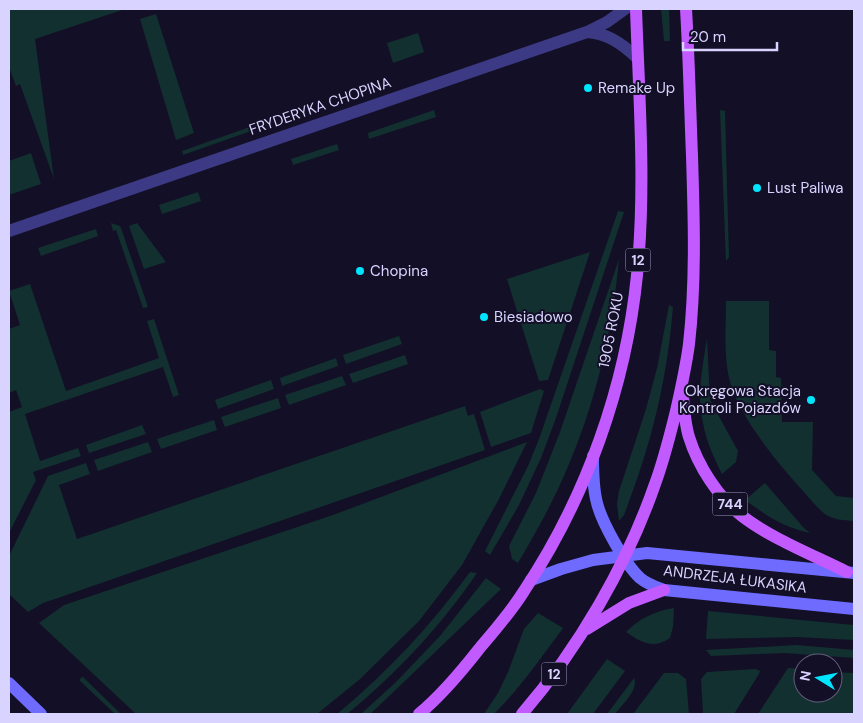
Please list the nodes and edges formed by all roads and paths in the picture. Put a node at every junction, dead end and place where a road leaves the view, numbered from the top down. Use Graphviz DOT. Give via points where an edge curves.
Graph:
graph roads {
  1 [pos="624,9"];
  2 [pos="636,9"];
  3 [pos="686,9"];
  4 [pos="587,32"];
  5 [pos="637,58"];
  6 [pos="9,231"];
  7 [pos="683,381"];
  8 [pos="593,456"];
  9 [pos="624,556"];
  10 [pos="851,573"];
  11 [pos="532,580"];
  12 [pos="664,590"];
  13 [pos="854,610"];
  14 [pos="583,632"];
  15 [pos="9,683"];
  16 [pos="42,714"];
  17 [pos="419,714"];
  18 [pos="522,714"];
  1 -- 4 [label="street, FRYDERYKA CHOPINA"];
  2 -- 5 [label="main road, 1905 ROKU / 12"];
  3 -- 7 [label="main road, 12" via="695,265"];
  4 -- 5 [label="street" via="603,34"];
  4 -- 6 [label="street, FRYDERYKA CHOPINA"];
  5 -- 8 [label="main road, 1905 ROKU / 12" via="641,180 637,274 617,384"];
  7 -- 9 [label="main road, 12" via="656,483"];
  7 -- 10 [label="main road, 744" via="689,438 706,473 726,501 759,527"];
  8 -- 9 [label="street, ANDRZEJA ŁUKASIKA" via="597,504"];
  8 -- 11 [label="main road, 1905 ROKU / 12" via="566,519"];
  9 -- 10 [label="street, ANDRZEJA ŁUKASIKA / 744" via="647,553"];
  9 -- 11 [label="street, 744" via="593,560"];
  9 -- 12 [label="street, ANDRZEJA ŁUKASIKA" via="642,579"];
  9 -- 14 [label="main road, 12"];
  11 -- 17 [label="main road, 1905 ROKU / 12" via="463,669"];
  12 -- 13 [label="street, ANDRZEJA ŁUKASIKA"];
  12 -- 14 [label="main road" via="629,603"];
  14 -- 18 [label="main road, 12"];
  15 -- 16 [label="street"];
}
